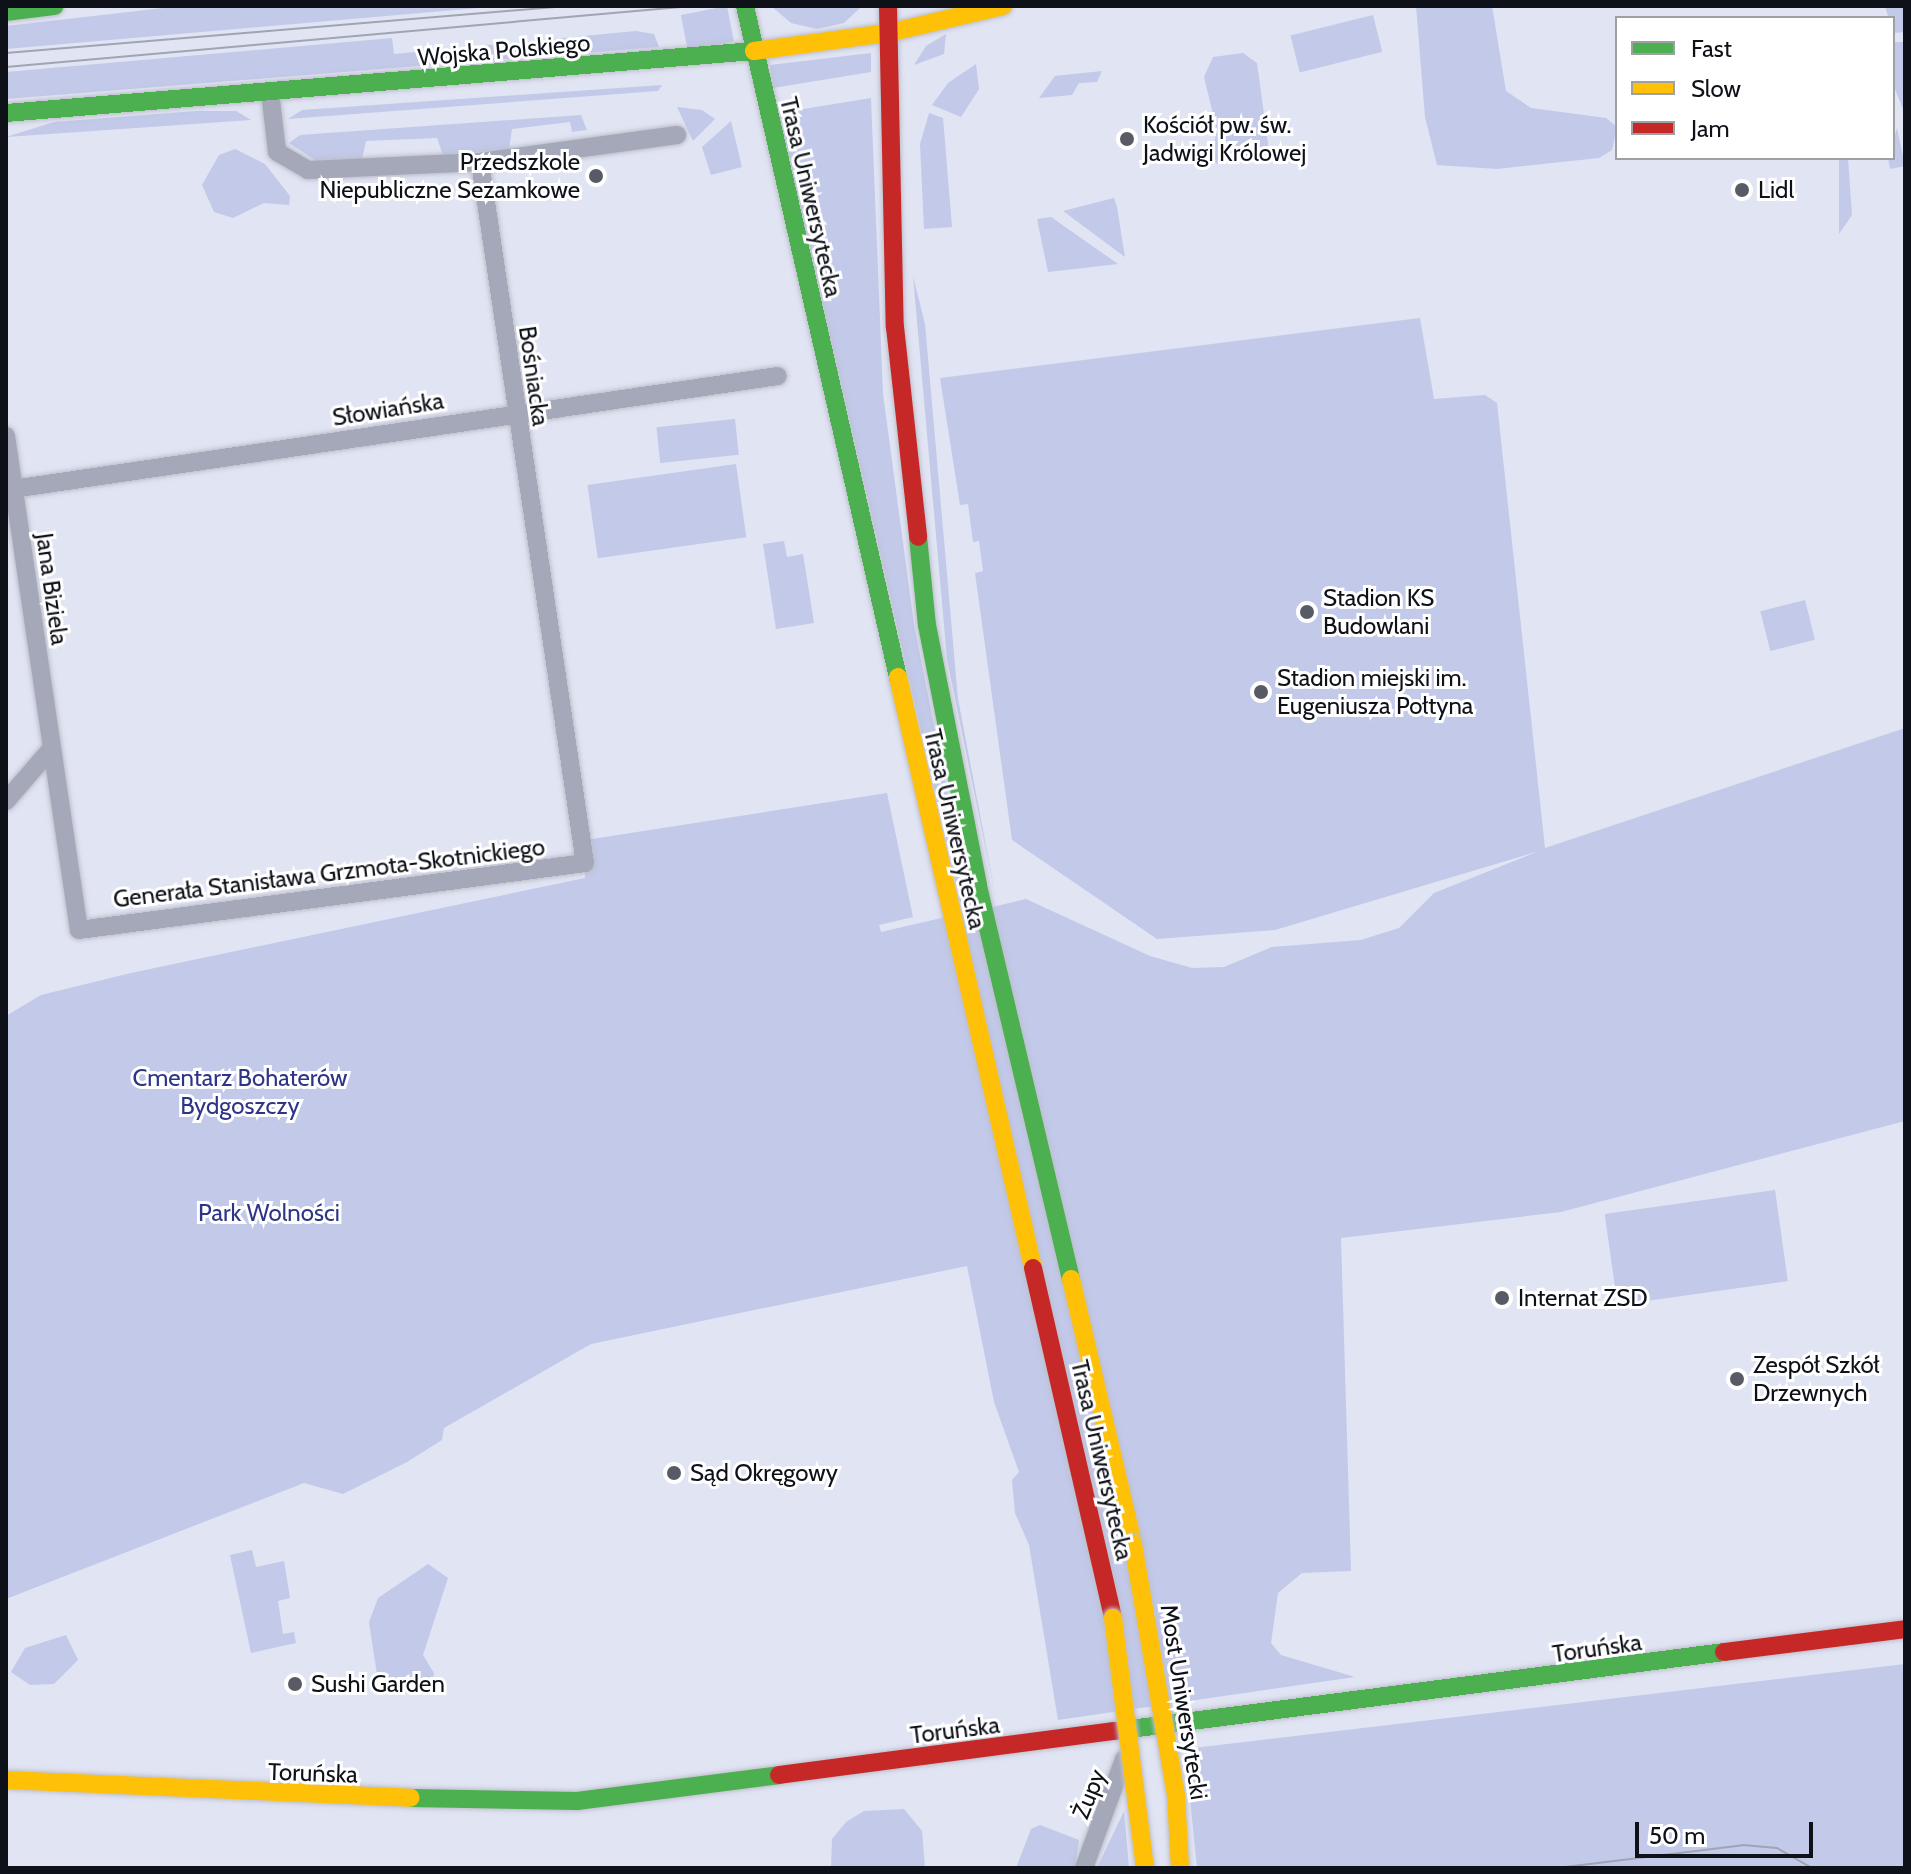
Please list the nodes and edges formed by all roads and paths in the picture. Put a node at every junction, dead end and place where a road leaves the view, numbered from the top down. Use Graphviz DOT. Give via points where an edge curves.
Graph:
graph roads {
  1 [pos="55,6"];
  2 [pos="745,6"];
  3 [pos="888,6"];
  4 [pos="1003,6"];
  5 [pos="6,12"];
  6 [pos="888,33"];
  7 [pos="752,51"];
  8 [pos="270,92"];
  9 [pos="6,113"];
  10 [pos="677,135"];
  11 [pos="480,162"];
  12 [pos="778,376"];
  13 [pos="515,414"];
  14 [pos="6,436"];
  15 [pos="10,490"];
  16 [pos="51,749"];
  17 [pos="6,801"];
  18 [pos="585,863"];
  19 [pos="79,930"];
  20 [pos="1133,1544"];
  21 [pos="1905,1629"];
  22 [pos="1122,1735"];
  23 [pos="6,1780"];
  24 [pos="1084,1868"];
  25 [pos="1145,1868"];
  26 [pos="1180,1868"];
  1 -- 5 [label="main road"];
  2 -- 7 [label="main road, Trasa Uniwersytecka"];
  3 -- 6 [label="main road, Trasa Uniwersytecka"];
  4 -- 6 [label="main road, Wojska Polskiego"];
  6 -- 7 [label="main road, Wojska Polskiego"];
  6 -- 20 [label="main road, Trasa Uniwersytecka" via="895,327 927,625 1018,1052"];
  7 -- 8 [label="main road, Wojska Polskiego"];
  7 -- 25 [label="main road, Trasa Uniwersytecka, bridge" via="1113,1618"];
  8 -- 9 [label="main road, Wojska Polskiego"];
  8 -- 11 [label="street" via="274,142 294,167"];
  10 -- 11 [label="street"];
  11 -- 13 [label="street, Bośniacka"];
  12 -- 13 [label="street, Słowiańska"];
  13 -- 15 [label="street, Słowiańska"];
  13 -- 18 [label="street, Bośniacka"];
  14 -- 15 [label="street, Jana Biziela"];
  15 -- 16 [label="street, Jana Biziela"];
  16 -- 17 [label="street"];
  16 -- 19 [label="street, Jana Biziela"];
  18 -- 19 [label="street, Generała Stanisława Grzmota-Skotnickiego"];
  20 -- 26 [label="main road, Most Uniwersytecki, bridge" via="1158,1678"];
  21 -- 22 [label="main road, Toruńska"];
  22 -- 23 [label="main road, Toruńska" via="577,1801 264,1796"];
  22 -- 24 [label="street, Żupy" via="1126,1768"];
}
